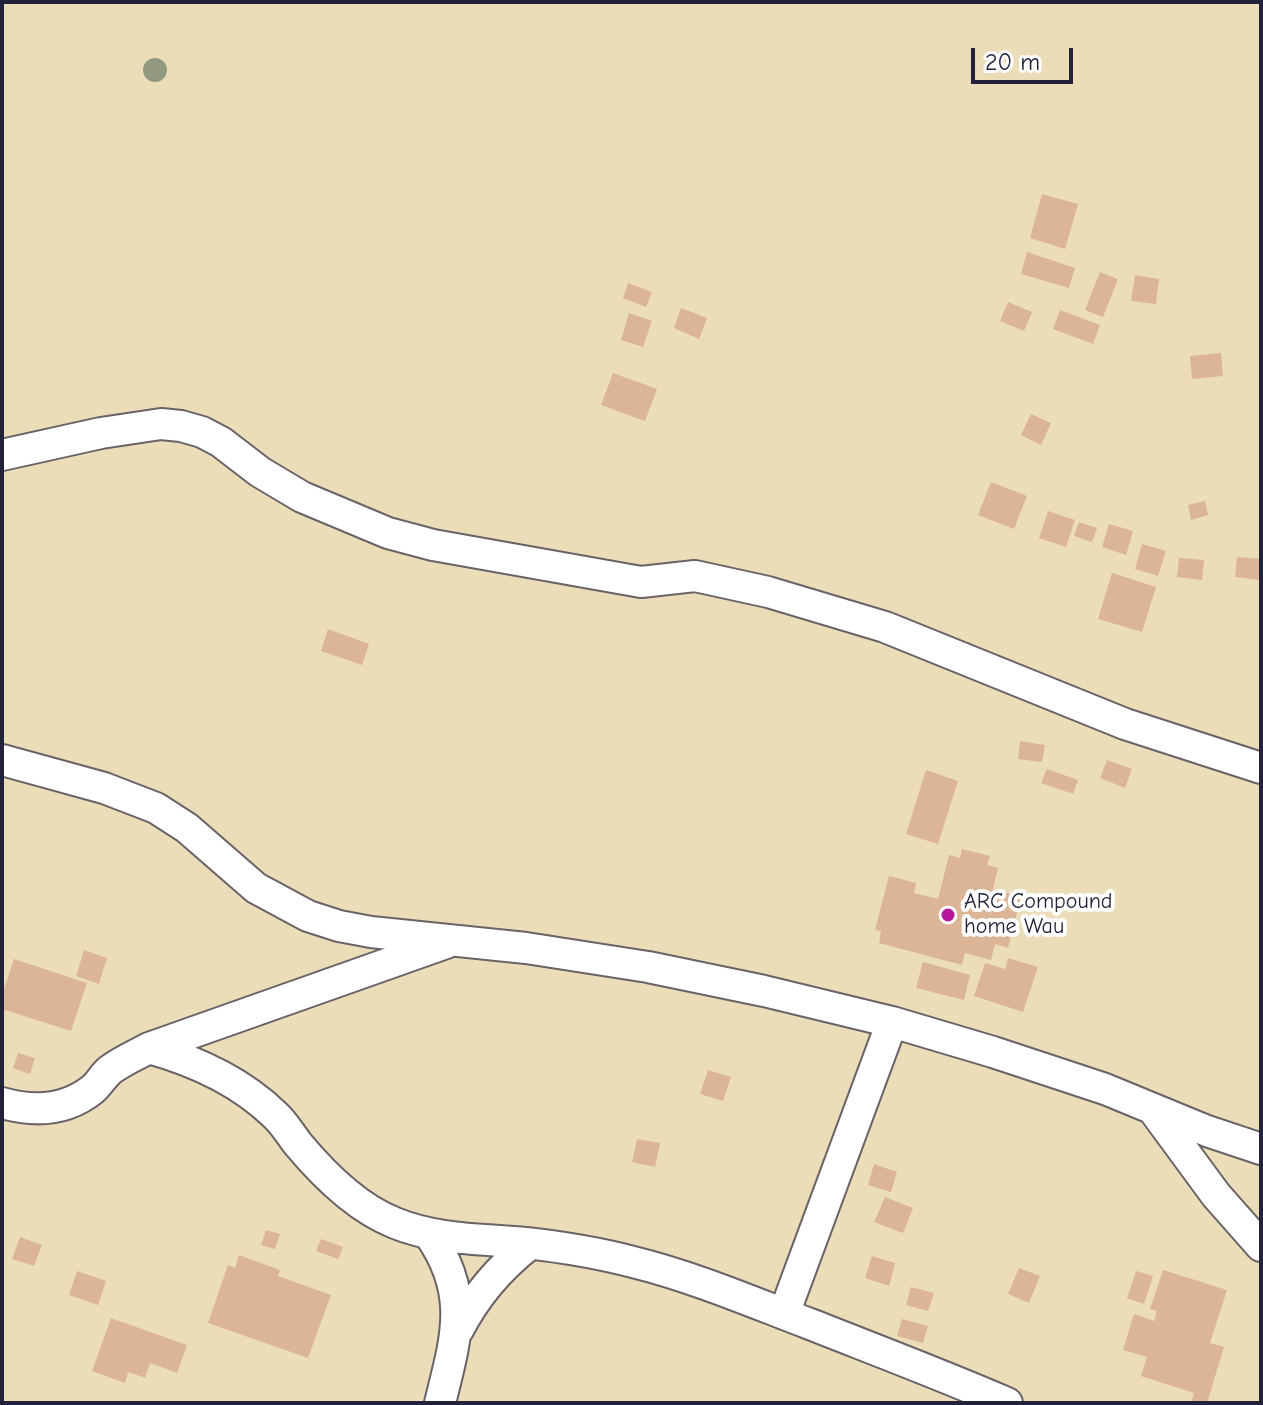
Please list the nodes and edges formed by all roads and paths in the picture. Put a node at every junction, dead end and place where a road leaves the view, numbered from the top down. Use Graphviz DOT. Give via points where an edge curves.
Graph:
graph roads {
  1 [pos="2,455"];
  2 [pos="2,760"];
  3 [pos="1261,768"];
  4 [pos="455,940"];
  5 [pos="892,1022"];
  6 [pos="149,1048"];
  7 [pos="5,1110"];
  8 [pos="1155,1112"];
  9 [pos="1261,1149"];
  10 [pos="429,1234"];
  11 [pos="530,1244"];
  12 [pos="1261,1246"];
  13 [pos="784,1314"];
  14 [pos="457,1332"];
  15 [pos="440,1403"];
  16 [pos="1007,1403"];
  1 -- 3 [label="street" via="101,433 181,426 221,442 302,497 388,533 641,582 695,576 768,592 885,627 1125,724"];
  2 -- 4 [label="street" via="156,808 256,888 308,916 371,932"];
  4 -- 5 [label="street" via="648,967"];
  4 -- 6 [label="street"];
  5 -- 8 [label="street" via="1091,1085"];
  5 -- 13 [label="street"];
  6 -- 7 [label="street" via="109,1071 81,1098 46,1109"];
  6 -- 10 [label="street" via="194,1062 252,1095 345,1190 394,1223"];
  8 -- 9 [label="street"];
  8 -- 12 [label="street"];
  10 -- 11 [label="street"];
  10 -- 14 [label="street" via="455,1286"];
  11 -- 13 [label="street" via="633,1262"];
  11 -- 14 [label="street" via="489,1281"];
  13 -- 16 [label="street"];
  14 -- 15 [label="street"];
}
